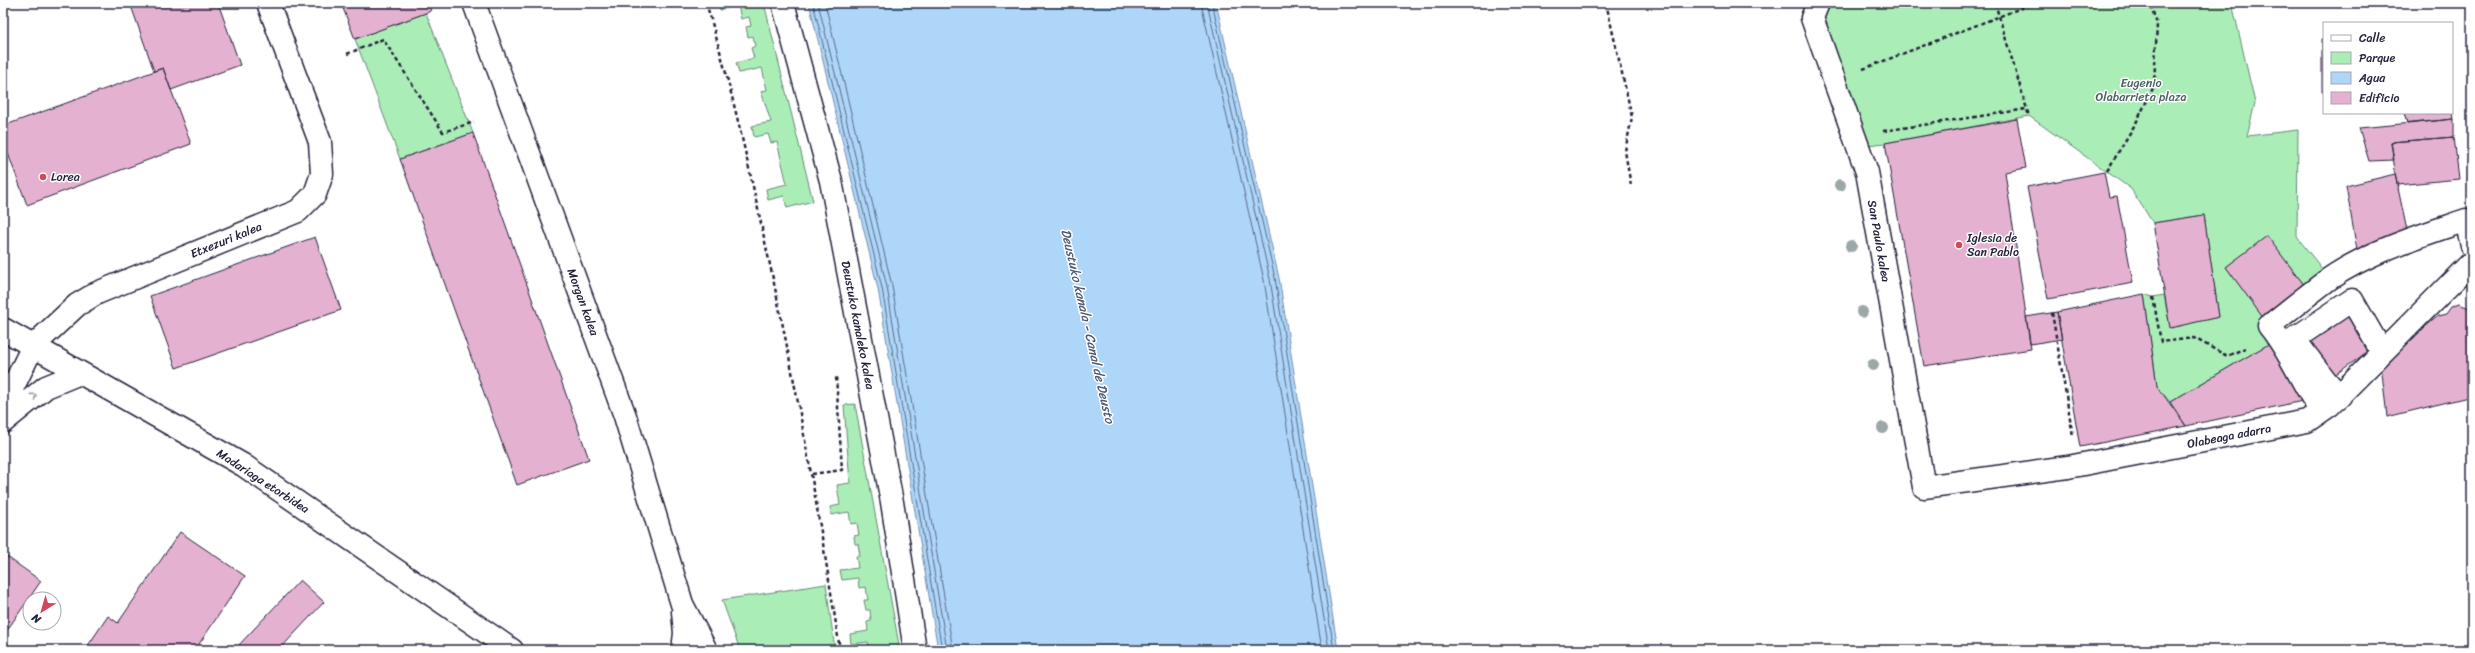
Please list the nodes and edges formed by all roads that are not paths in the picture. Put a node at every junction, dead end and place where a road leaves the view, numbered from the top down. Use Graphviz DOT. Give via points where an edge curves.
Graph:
graph roads {
  1 [pos="268,3"];
  2 [pos="474,3"];
  3 [pos="783,3"];
  4 [pos="1818,3"];
  5 [pos="2472,246"];
  6 [pos="2472,262"];
  7 [pos="3,329"];
  8 [pos="33,346"];
  9 [pos="2382,352"];
  10 [pos="80,373"];
  11 [pos="2340,396"];
  12 [pos="2321,411"];
  13 [pos="3,421"];
  14 [pos="1924,487"];
  15 [pos="682,604"];
  16 [pos="512,650"];
  17 [pos="683,650"];
  18 [pos="706,650"];
  19 [pos="915,650"];
  1 -- 8 [label="street, Etxezuri kalea" via="320,142 322,174 315,194 298,211 96,293 77,305"];
  2 -- 15 [label="street, Morgan kalea" via="625,416"];
  3 -- 19 [label="street, Deustuko kanaleko kalea" via="831,182 892,502"];
  4 -- 14 [label="street, San Paulo kalea" via="1812,18 1867,172"];
  5 -- 12 [label="street" via="2466,220 2409,240 2359,262 2330,279 2269,326"];
  6 -- 9 [label="street, Olabeaga adarra"];
  7 -- 8 [label="street, Madariaga etorbidea"];
  8 -- 10 [label="street, Madariaga etorbidea"];
  8 -- 13 [label="street, Etxezuri kalea" via="9,395"];
  9 -- 11 [label="street, Olabeaga adarra"];
  9 -- 11 [label="street" via="2352,300 2294,339 2326,382"];
  13 -- 10 [label="street, Etxezuri kalea, one-way" via="46,387"];
  10 -- 16 [label="street, Madariaga etorbidea" via="243,465"];
  11 -- 12 [label="street, Olabeaga adarra"];
  12 -- 14 [label="street, Olabeaga adarra" via="2307,421 2068,467"];
  15 -- 17 [label="street, Morgan kalea"];
  15 -- 18 [label="street, Morgan kalea"];
}
